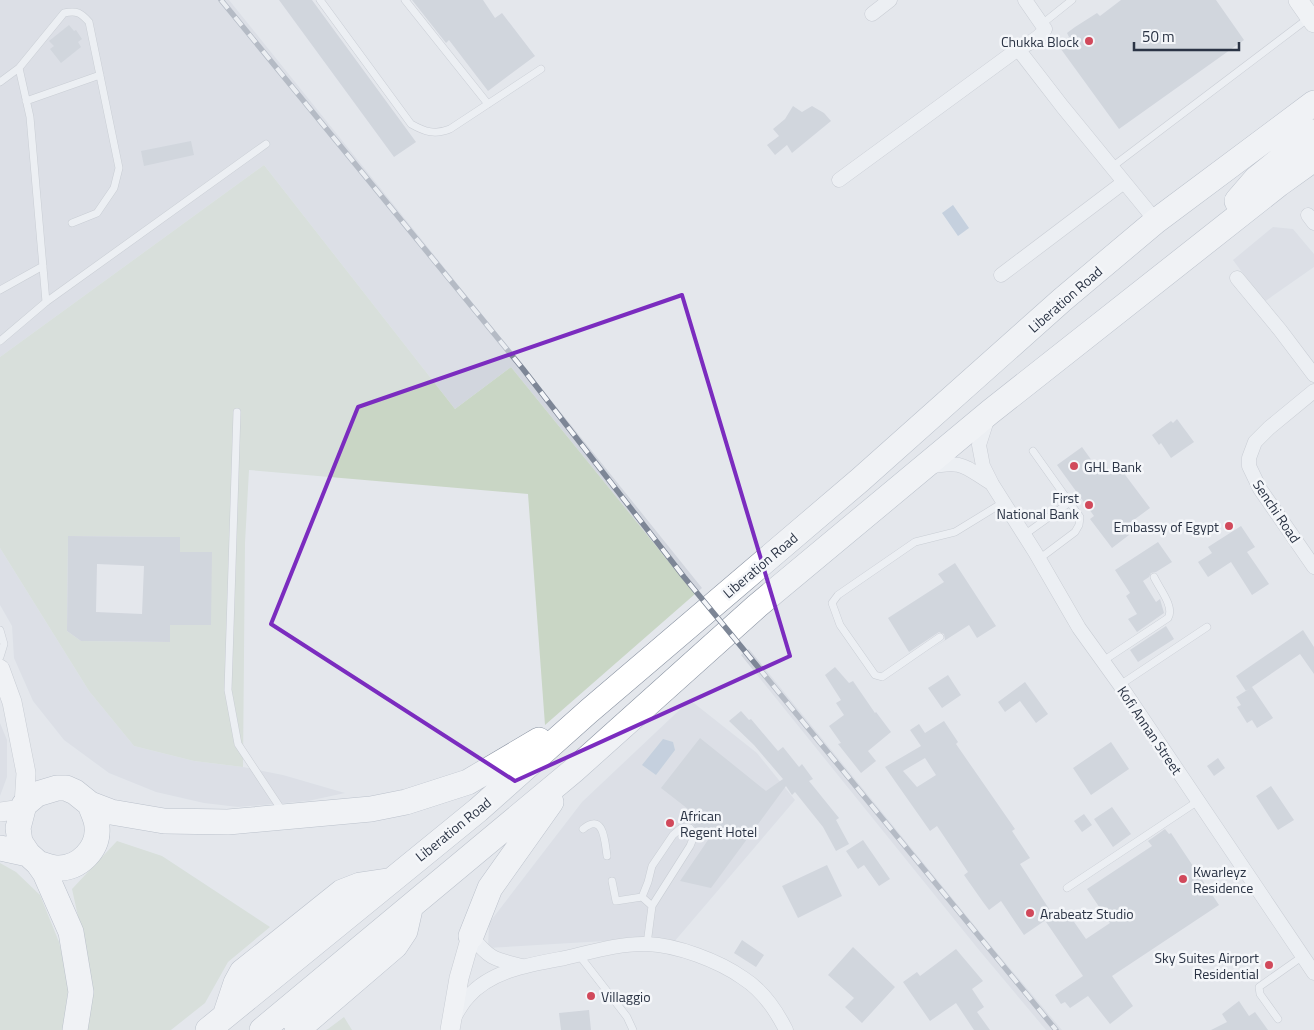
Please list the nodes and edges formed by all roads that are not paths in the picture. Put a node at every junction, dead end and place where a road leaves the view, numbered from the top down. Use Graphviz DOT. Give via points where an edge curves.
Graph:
graph roads {
  1 [pos="320,0"];
  2 [pos="405,0"];
  3 [pos="890,0"];
  4 [pos="1025,0"];
  5 [pos="1072,0"];
  6 [pos="1298,0"];
  7 [pos="872,14"];
  8 [pos="1312,20"];
  9 [pos="1042,24"];
  10 [pos="1018,49"];
  11 [pos="19,68"];
  12 [pos="541,70"];
  13 [pos="100,75"];
  14 [pos="0,82"];
  15 [pos="26,101"];
  16 [pos="1314,103"];
  17 [pos="488,104"];
  18 [pos="1314,132"];
  19 [pos="266,144"];
  20 [pos="1314,159"];
  21 [pos="1112,167"];
  22 [pos="839,180"];
  23 [pos="1124,182"];
  24 [pos="1156,221"];
  25 [pos="72,224"];
  26 [pos="1217,232"];
  27 [pos="43,266"];
  28 [pos="1001,275"];
  29 [pos="1237,278"];
  30 [pos="0,290"];
  31 [pos="46,302"];
  32 [pos="0,341"];
  33 [pos="1314,375"];
  34 [pos="1314,391"];
  35 [pos="237,412"];
  36 [pos="990,412"];
  37 [pos="1033,451"];
  38 [pos="923,468"];
  39 [pos="992,484"];
  40 [pos="1004,502"];
  41 [pos="1070,502"];
  42 [pos="1024,535"];
  43 [pos="1039,559"];
  44 [pos="1314,567"];
  45 [pos="1154,577"];
  46 [pos="1207,627"];
  47 [pos="0,630"];
  48 [pos="940,637"];
  49 [pos="0,657"];
  50 [pos="1102,661"];
  51 [pos="0,669"];
  52 [pos="1120,685"];
  53 [pos="0,686"];
  54 [pos="12,702"];
  55 [pos="588,710"];
  56 [pos="573,772"];
  57 [pos="1198,801"];
  58 [pos="90,804"];
  59 [pos="16,809"];
  60 [pos="286,817"];
  61 [pos="583,829"];
  62 [pos="0,848"];
  63 [pos="607,856"];
  64 [pos="33,859"];
  65 [pos="612,881"];
  66 [pos="1067,888"];
  67 [pos="642,897"];
  68 [pos="652,906"];
  69 [pos="410,908"];
  70 [pos="471,936"];
  71 [pos="647,944"];
  72 [pos="579,955"];
  73 [pos="1307,956"];
  74 [pos="522,966"];
  75 [pos="1314,973"];
  76 [pos="1278,1019"];
  77 [pos="216,1023"];
  78 [pos="450,1026"];
  79 [pos="75,1030"];
  80 [pos="262,1030"];
  81 [pos="297,1030"];
  82 [pos="633,1030"];
  83 [pos="786,1030"];
  1 -- 17 [label="lane" via="411,124 429,133 441,133"];
  2 -- 17 [label="lane"];
  3 -- 7 [label="street"];
  4 -- 9 [label="street"];
  5 -- 9 [label="lane"];
  6 -- 8 [label="main road"];
  8 -- 21 [label="lane"];
  9 -- 10 [label="street" via="1043,32"];
  10 -- 21 [label="street"];
  10 -- 22 [label="street"];
  11 -- 13 [label="lane" via="64,14 73,11 81,13 89,22"];
  11 -- 14 [label="lane"];
  11 -- 15 [label="lane"];
  12 -- 17 [label="lane"];
  13 -- 15 [label="lane"];
  13 -- 25 [label="lane" via="119,168 114,188 97,213"];
  15 -- 27 [label="lane"];
  16 -- 24 [label="highway, Liberation Road"];
  18 -- 26 [label="highway" via="1256,179 1221,220"];
  19 -- 31 [label="lane"];
  20 -- 26 [label="highway, Liberation Road"];
  21 -- 23 [label="street"];
  23 -- 24 [label="street"];
  23 -- 28 [label="street"];
  24 -- 55 [label="highway, Liberation Road" via="860,480"];
  26 -- 36 [label="highway, Liberation Road"];
  27 -- 30 [label="lane"];
  27 -- 31 [label="lane"];
  29 -- 33 [label="street"];
  31 -- 32 [label="lane"];
  34 -- 44 [label="street, Senchi Road" via="1255,442 1249,458 1249,466 1260,489"];
  35 -- 60 [label="lane" via="228,690 238,744"];
  36 -- 38 [label="highway, Liberation Road"];
  36 -- 39 [label="street, Kofi Annan Street" via="979,445 983,466"];
  37 -- 41 [label="lane"];
  38 -- 39 [label="street, Kofi Annan Street" via="955,464 967,466"];
  38 -- 56 [label="highway, Liberation Road" via="757,606"];
  39 -- 40 [label="street, Kofi Annan Street"];
  40 -- 42 [label="street, Kofi Annan Street"];
  40 -- 48 [label="lane" via="955,532 915,542 838,595 832,603 840,625 875,675 882,677"];
  41 -- 42 [label="lane"];
  41 -- 43 [label="lane" via="1080,517 1079,525 1075,532"];
  42 -- 43 [label="street, Kofi Annan Street"];
  43 -- 50 [label="street, Kofi Annan Street"];
  45 -- 50 [label="lane" via="1170,608 1168,618"];
  46 -- 52 [label="lane"];
  47 -- 49 [label="lane" via="4,644"];
  50 -- 52 [label="street, Kofi Annan Street"];
  51 -- 54 [label="main road"];
  52 -- 57 [label="street, Kofi Annan Street"];
  53 -- 54 [label="lane"];
  54 -- 59 [label="main road" via="26,773"];
  55 -- 60 [label="highway" via="468,782 406,802 371,809"];
  55 -- 77 [label="highway, Liberation Road" via="478,810"];
  56 -- 69 [label="highway, Liberation Road"];
  56 -- 70 [label="highway" via="490,888"];
  57 -- 66 [label="lane"];
  57 -- 73 [label="street, Kofi Annan Street"];
  58 -- 59 [label="highway" via="75,792 57,788 37,794"];
  58 -- 60 [label="highway" via="110,812 164,821 228,822"];
  58 -- 64 [label="highway" via="98,835 88,855 59,868"];
  59 -- 64 [label="highway" via="20,842"];
  61 -- 63 [label="lane" via="588,825 600,825"];
  62 -- 64 [label="highway"];
  64 -- 79 [label="highway" via="45,873 71,932 81,992"];
  65 -- 67 [label="lane" via="616,901"];
  67 -- 68 [label="lane"];
  67 -- 68 [label="lane" via="652,866 673,835 680,829 690,828 694,838"];
  68 -- 71 [label="lane"];
  69 -- 80 [label="highway, Liberation Road"];
  69 -- 81 [label="highway" via="405,931 395,946"];
  70 -- 74 [label="street" via="490,956"];
  70 -- 78 [label="main road"];
  71 -- 72 [label="street"];
  71 -- 83 [label="street" via="683,950 744,978 766,999"];
  72 -- 74 [label="street"];
  72 -- 82 [label="lane" via="627,1017"];
  73 -- 75 [label="street, Kofi Annan Street"];
  73 -- 76 [label="lane" via="1259,987 1260,994"];
  74 -- 78 [label="street" via="478,987"];
}
